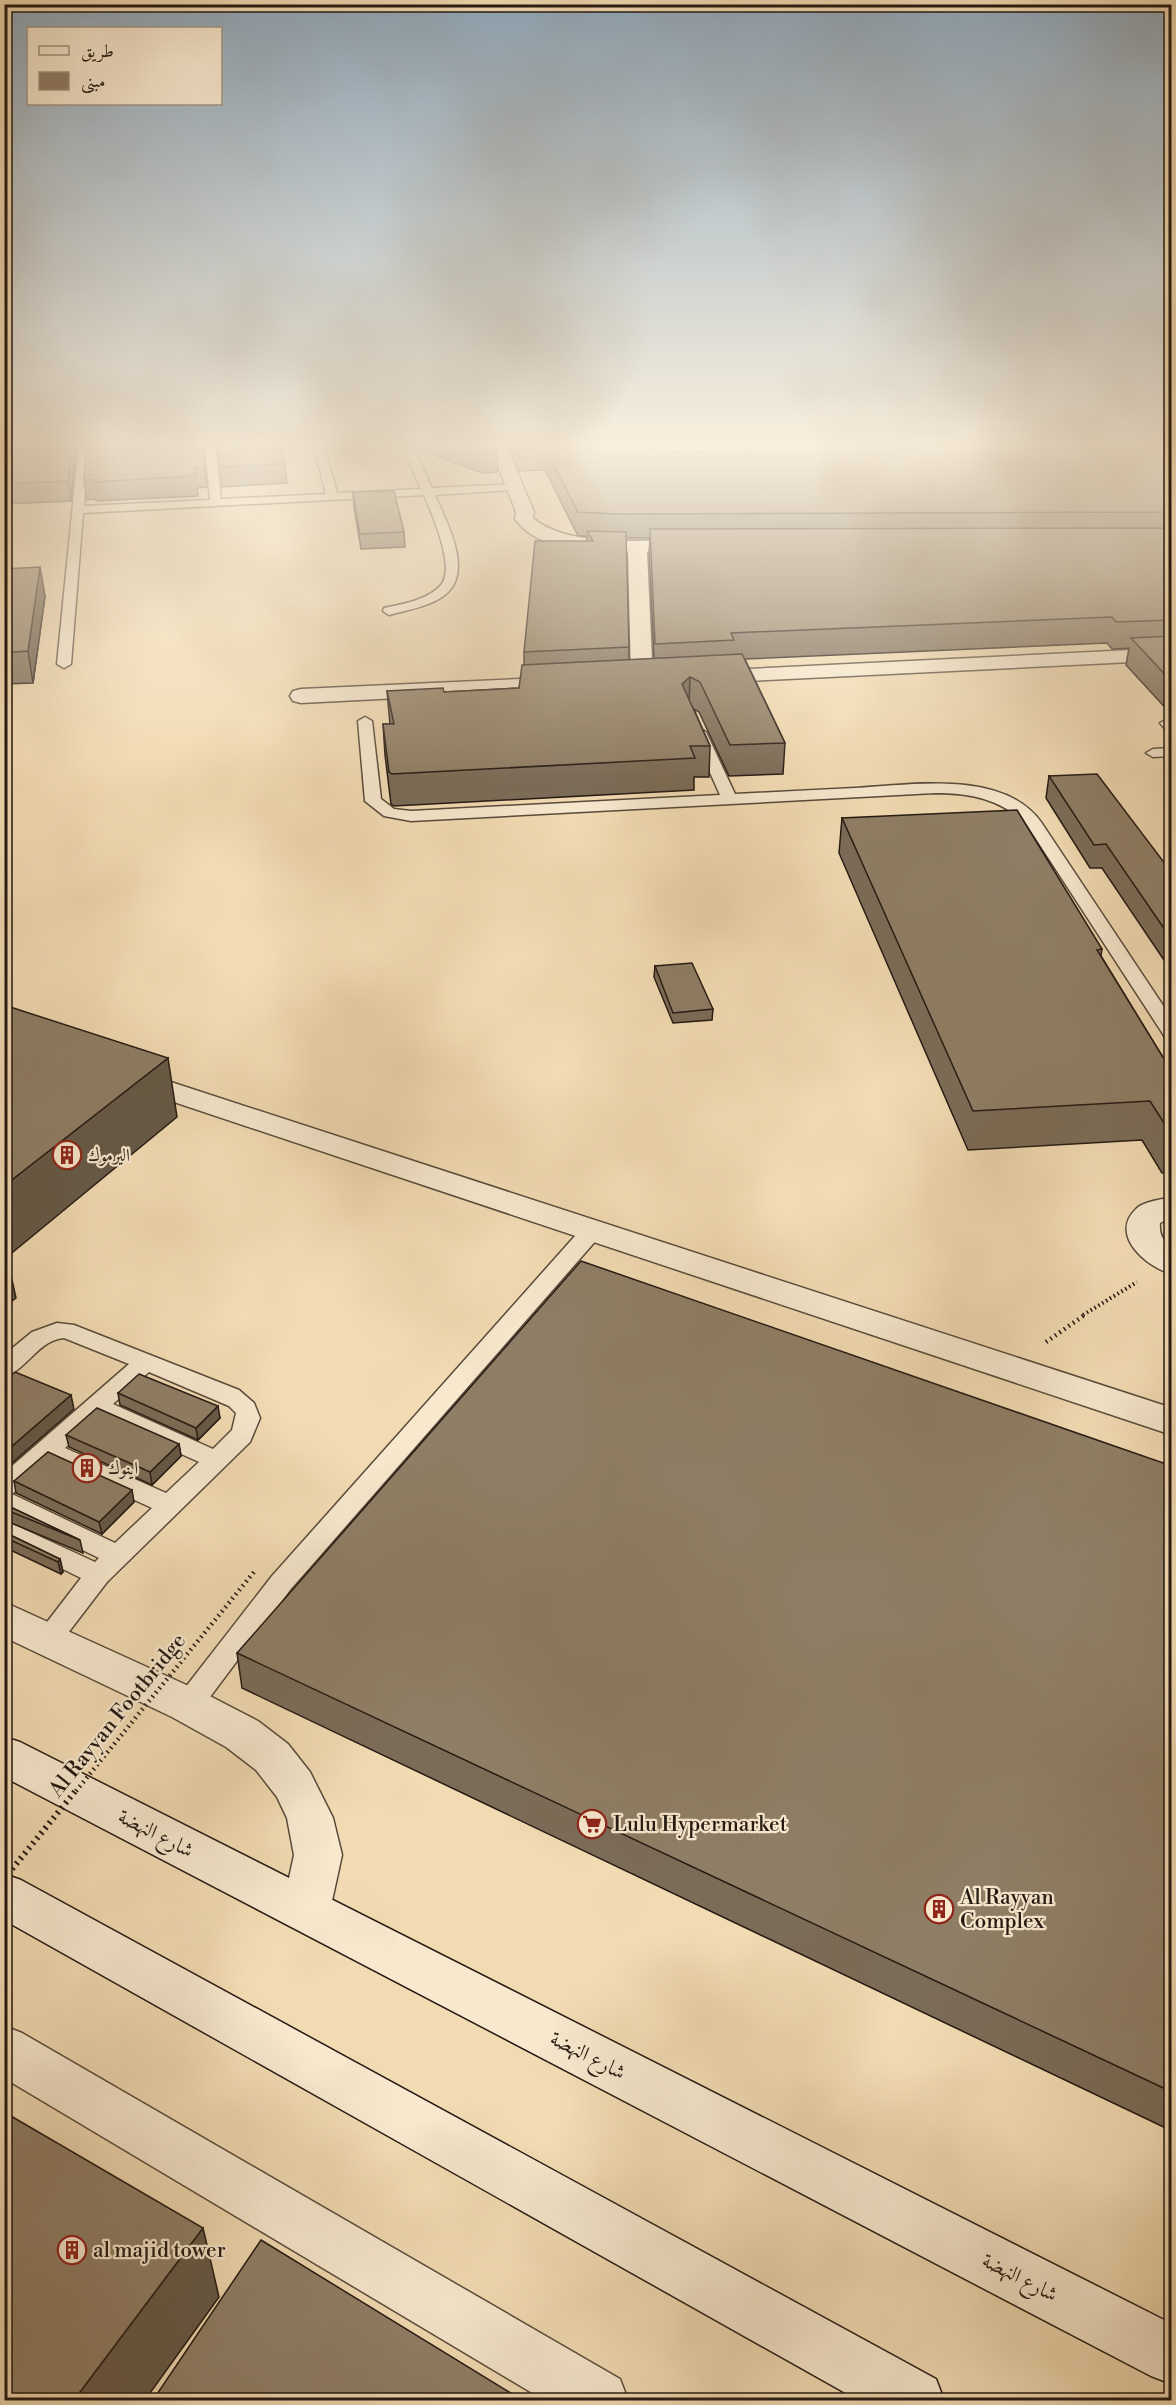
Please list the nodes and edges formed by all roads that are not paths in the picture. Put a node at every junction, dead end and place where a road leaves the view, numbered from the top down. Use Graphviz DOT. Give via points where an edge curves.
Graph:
graph roads {
  1 [pos="74,555"];
  2 [pos="450,555"];
  3 [pos="637,555"];
  4 [pos="389,611"];
  5 [pos="1172,654"];
  6 [pos="64,664"];
  7 [pos="689,678"];
  8 [pos="666,679"];
  9 [pos="642,680"];
  10 [pos="619,681"];
  11 [pos="583,683"];
  12 [pos="301,696"];
  13 [pos="690,713"];
  14 [pos="365,721"];
  15 [pos="1172,752"];
  16 [pos="1153,753"];
  17 [pos="730,799"];
  18 [pos="1172,1034"];
  19 [pos="106,1070"];
  20 [pos="1172,1207"];
  21 [pos="591,1232"];
  22 [pos="1171,1263"];
  23 [pos="146,1362"];
  24 [pos="4,1369"];
  25 [pos="96,1406"];
  26 [pos="1172,1422"];
  27 [pos="47,1450"];
  28 [pos="216,1460"];
  29 [pos="4,1488"];
  30 [pos="4,1501"];
  31 [pos="170,1505"];
  32 [pos="4,1529"];
  33 [pos="118,1556"];
  34 [pos="98,1575"];
  35 [pos="4,1618"];
  36 [pos="48,1639"];
  37 [pos="188,1705"];
  38 [pos="4,1755"];
  39 [pos="4,1895"];
  40 [pos="306,1910"];
  41 [pos="4,2050"];
  42 [pos="1172,2355"];
  43 [pos="599,2400"];
  44 [pos="915,2400"];
  1 -- 6 [label="lane"];
  2 -- 4 [label="lane" via="450,582 438,593"];
  3 -- 9 [label="street"];
  5 -- 7 [label="street"];
  8 -- 9 [label="street"];
  9 -- 10 [label="street"];
  11 -- 12 [label="street"];
  13 -- 17 [label="lane"];
  14 -- 17 [label="lane" via="374,801 400,815"];
  15 -- 16 [label="lane"];
  17 -- 18 [label="lane" via="943,788 982,793 1009,802 1033,822"];
  19 -- 21 [label="street"];
  20 -- 22 [label="street" via="1153,1212 1142,1227 1146,1245"];
  21 -- 26 [label="street"];
  21 -- 37 [label="lane" via="280,1583"];
  23 -- 24 [label="lane" via="56,1329 45,1333"];
  23 -- 25 [label="lane"];
  23 -- 28 [label="lane" via="231,1396 248,1411 249,1423"];
  25 -- 27 [label="lane"];
  25 -- 28 [label="lane"];
  27 -- 29 [label="lane"];
  27 -- 31 [label="lane"];
  28 -- 31 [label="lane"];
  30 -- 33 [label="lane"];
  31 -- 33 [label="lane"];
  32 -- 34 [label="lane"];
  33 -- 34 [label="lane"];
  34 -- 36 [label="lane"];
  35 -- 36 [label="street"];
  36 -- 37 [label="street"];
  37 -- 40 [label="street" via="242,1734 272,1757 294,1785 310,1818 318,1855"];
  38 -- 40 [label="street, شارع النهضة"];
  39 -- 44 [label="street"];
  40 -- 42 [label="street, شارع النهضة"];
  41 -- 43 [label="street"];
}
